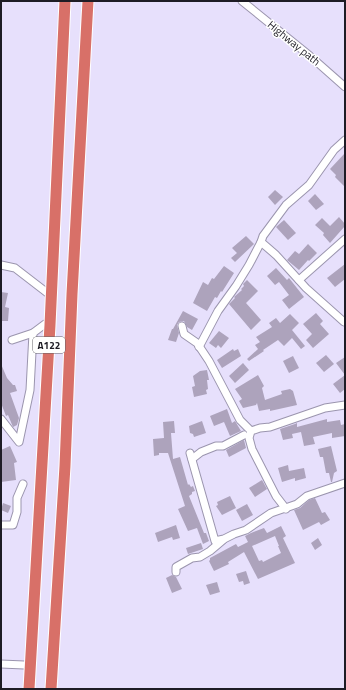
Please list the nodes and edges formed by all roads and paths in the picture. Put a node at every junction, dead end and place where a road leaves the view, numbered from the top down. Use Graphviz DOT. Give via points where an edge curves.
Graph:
graph roads {
  1 [pos="65,1"];
  2 [pos="88,1"];
  3 [pos="242,1"];
  4 [pos="345,87"];
  5 [pos="344,143"];
  6 [pos="345,239"];
  7 [pos="261,242"];
  8 [pos="1,265"];
  9 [pos="298,280"];
  10 [pos="50,295"];
  11 [pos="345,323"];
  12 [pos="50,325"];
  13 [pos="182,326"];
  14 [pos="33,333"];
  15 [pos="12,340"];
  16 [pos="199,347"];
  17 [pos="345,405"];
  18 [pos="1,419"];
  19 [pos="251,431"];
  20 [pos="244,435"];
  21 [pos="345,483"];
  22 [pos="22,484"];
  23 [pos="286,509"];
  24 [pos="1,524"];
  25 [pos="224,539"];
  26 [pos="176,572"];
  27 [pos="1,664"];
  28 [pos="24,665"];
  29 [pos="29,689"];
  30 [pos="51,689"];
  1 -- 10 [label="highway, A122"];
  2 -- 30 [label="highway, A122" via="65,466"];
  3 -- 4 [label="street, Highway path"];
  5 -- 7 [label="street" via="334,150 309,185 286,206"];
  6 -- 9 [label="street"];
  7 -- 9 [label="street"];
  7 -- 16 [label="street"];
  8 -- 10 [label="street" via="16,268"];
  9 -- 11 [label="street"];
  10 -- 12 [label="highway, A122"];
  12 -- 14 [label="street" via="45,324"];
  12 -- 29 [label="highway, A122"];
  13 -- 16 [label="street" via="184,334"];
  14 -- 15 [label="street"];
  14 -- 18 [label="street" via="30,390 19,442"];
  16 -- 19 [label="street" via="213,367 240,420"];
  17 -- 19 [label="street" via="325,408"];
  19 -- 23 [label="street" via="249,438 252,448 276,496"];
  20 -- 25 [label="street" via="223,446 216,446 191,456 215,541"];
  21 -- 23 [label="street" via="307,496"];
  22 -- 24 [label="street" via="13,525"];
  23 -- 25 [label="street" via="271,513 246,530"];
  25 -- 26 [label="street" via="200,557 192,558 176,567"];
  27 -- 28 [label="street"];
}
